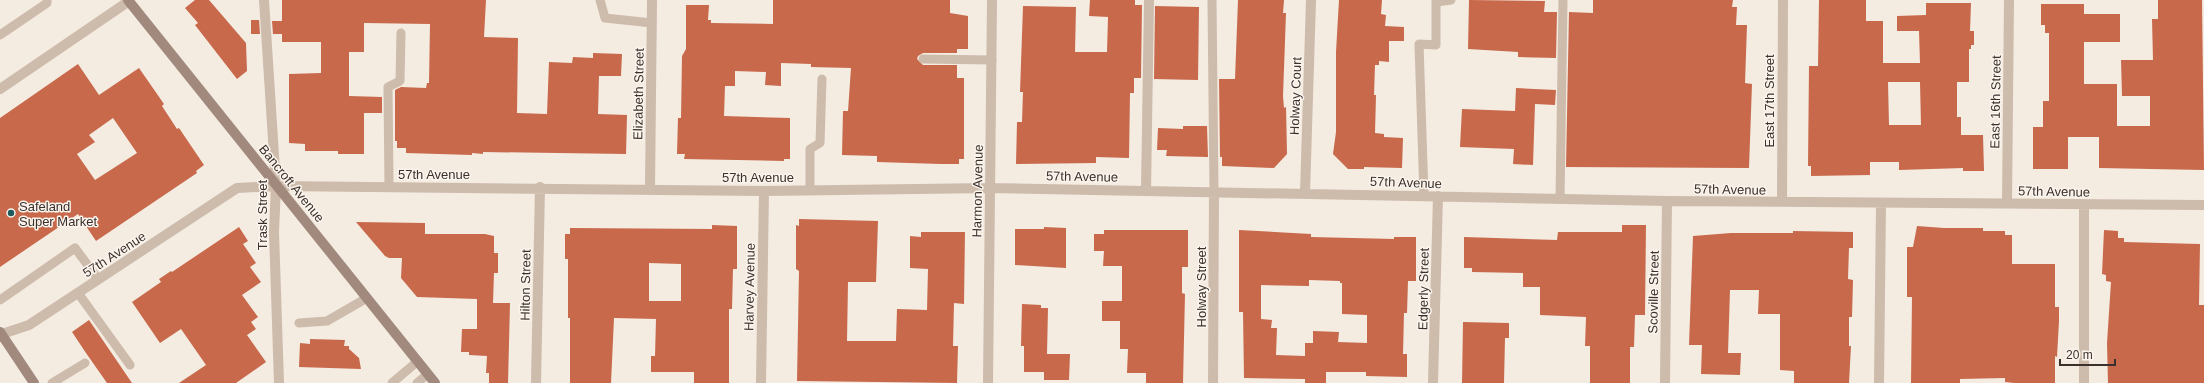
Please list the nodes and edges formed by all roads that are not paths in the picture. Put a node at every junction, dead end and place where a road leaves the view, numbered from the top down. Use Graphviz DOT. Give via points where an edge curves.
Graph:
graph roads {
  1 [pos="47,0"];
  2 [pos="129,0"];
  3 [pos="264,0"];
  4 [pos="600,0"];
  5 [pos="652,0"];
  6 [pos="992,0"];
  7 [pos="1149,0"];
  8 [pos="1212,0"];
  9 [pos="1311,0"];
  10 [pos="1451,0"];
  11 [pos="1563,0"];
  12 [pos="1783,0"];
  13 [pos="2009,0"];
  14 [pos="652,22"];
  15 [pos="401,32"];
  16 [pos="0,35"];
  17 [pos="923,59"];
  18 [pos="992,60"];
  19 [pos="822,79"];
  20 [pos="0,89"];
  21 [pos="276,186"];
  22 [pos="389,187"];
  23 [pos="540,188"];
  24 [pos="650,188"];
  25 [pos="990,188"];
  26 [pos="810,190"];
  27 [pos="1146,190"];
  28 [pos="764,191"];
  29 [pos="1214,191"];
  30 [pos="1305,193"];
  31 [pos="1424,196"];
  32 [pos="1438,196"];
  33 [pos="1560,199"];
  34 [pos="1667,201"];
  35 [pos="1782,202"];
  36 [pos="1881,203"];
  37 [pos="2007,203"];
  38 [pos="2084,205"];
  39 [pos="2204,205"];
  40 [pos="98,279"];
  41 [pos="78,293"];
  42 [pos="367,298"];
  43 [pos="0,300"];
  44 [pos="300,323"];
  45 [pos="1,334"];
  46 [pos="418,361"];
  47 [pos="86,363"];
  48 [pos="130,365"];
  49 [pos="428,374"];
  50 [pos="34,383"];
  51 [pos="52,383"];
  52 [pos="279,383"];
  53 [pos="392,383"];
  54 [pos="417,383"];
  55 [pos="435,383"];
  56 [pos="536,383"];
  57 [pos="761,383"];
  58 [pos="988,383"];
  59 [pos="1213,383"];
  60 [pos="1434,383"];
  61 [pos="1665,383"];
  62 [pos="1879,383"];
  63 [pos="2084,383"];
  1 -- 16 [label="lane" via="47,3"];
  2 -- 20 [label="street"];
  2 -- 21 [label="street, Bancroft Avenue"];
  3 -- 21 [label="street, Trask Street"];
  4 -- 14 [label="lane" via="605,18"];
  5 -- 14 [label="street, Elizabeth Street"];
  6 -- 18 [label="street, Harmon Avenue"];
  7 -- 27 [label="street"];
  8 -- 29 [label="lane"];
  9 -- 30 [label="street, Holway Court"];
  10 -- 31 [label="lane" via="1436,2 1436,45 1419,44"];
  11 -- 33 [label="lane"];
  12 -- 35 [label="street, East 17th Street"];
  13 -- 37 [label="street, East 16th Street"];
  14 -- 24 [label="street, Elizabeth Street"];
  15 -- 22 [label="lane" via="400,81 388,87"];
  17 -- 18 [label="lane"];
  18 -- 25 [label="street, Harmon Avenue"];
  19 -- 26 [label="lane" via="820,143 810,149"];
  21 -- 22 [label="street, 57th Avenue"];
  21 -- 40 [label="street, 57th Avenue" via="237,188"];
  21 -- 42 [label="street, Bancroft Avenue"];
  21 -- 52 [label="street, Trask Street" via="274,232"];
  22 -- 23 [label="street, 57th Avenue"];
  23 -- 24 [label="street, 57th Avenue"];
  23 -- 56 [label="street, Hilton Street"];
  24 -- 28 [label="street, 57th Avenue"];
  25 -- 26 [label="street, 57th Avenue"];
  25 -- 27 [label="street, 57th Avenue"];
  25 -- 58 [label="street, Harmon Avenue"];
  26 -- 28 [label="street, 57th Avenue"];
  27 -- 29 [label="street, 57th Avenue"];
  28 -- 57 [label="street, Harvey Avenue"];
  29 -- 30 [label="street, 57th Avenue"];
  29 -- 59 [label="street, Holway Street"];
  30 -- 31 [label="street, 57th Avenue"];
  31 -- 32 [label="street, 57th Avenue"];
  32 -- 33 [label="street, 57th Avenue"];
  32 -- 60 [label="street, Edgerly Street"];
  33 -- 34 [label="street, 57th Avenue"];
  34 -- 35 [label="street, 57th Avenue"];
  34 -- 61 [label="street, Scoville Street"];
  35 -- 36 [label="street, 57th Avenue"];
  36 -- 37 [label="street, 57th Avenue"];
  36 -- 62 [label="street"];
  37 -- 38 [label="street, 57th Avenue"];
  38 -- 39 [label="street, 57th Avenue"];
  38 -- 63 [label="street"];
  40 -- 41 [label="street, 57th Avenue"];
  40 -- 43 [label="lane" via="75,248"];
  41 -- 45 [label="street, 57th Avenue" via="29,325"];
  41 -- 48 [label="lane"];
  42 -- 44 [label="lane" via="326,321"];
  42 -- 46 [label="street, Bancroft Avenue"];
  45 -- 50 [label="street"];
  46 -- 49 [label="street, Bancroft Avenue"];
  46 -- 53 [label="lane"];
  47 -- 51 [label="lane"];
  49 -- 54 [label="lane"];
  49 -- 55 [label="street, Bancroft Avenue"];
}
